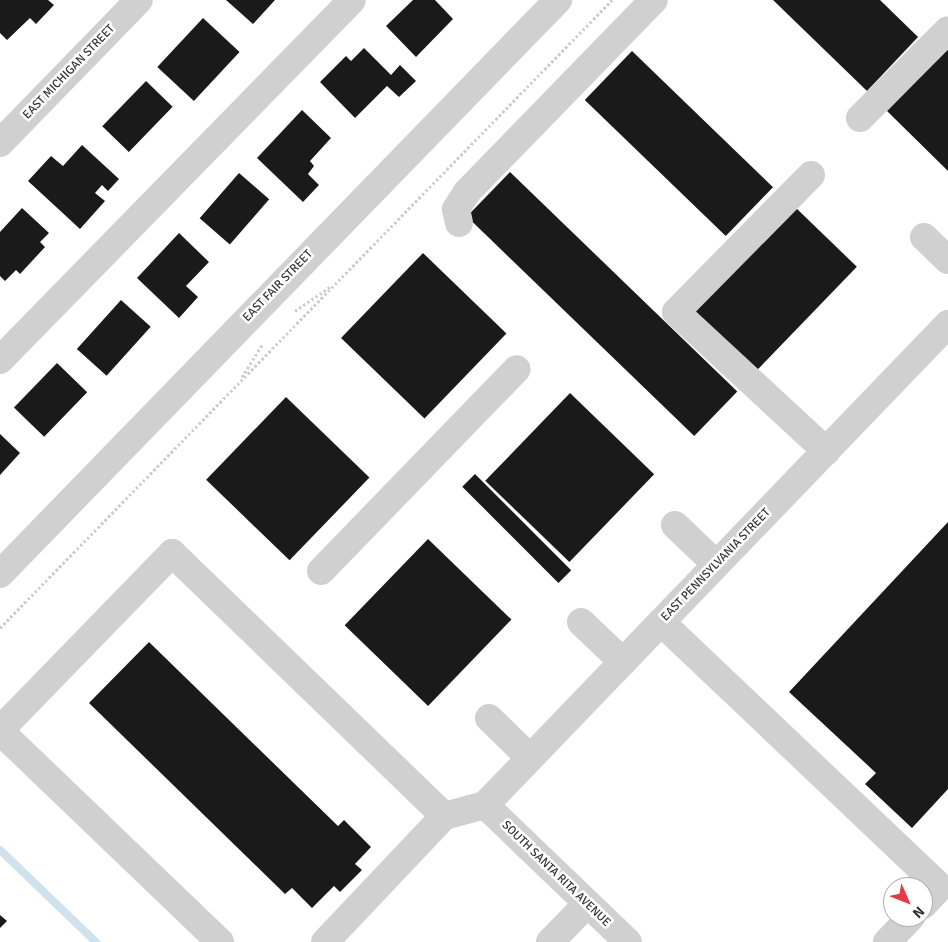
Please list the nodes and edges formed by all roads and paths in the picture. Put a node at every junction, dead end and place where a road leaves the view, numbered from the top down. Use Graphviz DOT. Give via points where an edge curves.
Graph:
graph roads {
  1 [pos="139,0"];
  2 [pos="352,0"];
  3 [pos="558,0"];
  4 [pos="612,0"];
  5 [pos="654,0"];
  6 [pos="948,30"];
  7 [pos="860,118"];
  8 [pos="0,143"];
  9 [pos="811,175"];
  10 [pos="459,223"];
  11 [pos="924,238"];
  12 [pos="948,260"];
  13 [pos="337,282"];
  14 [pos="289,315"];
  15 [pos="948,324"];
  16 [pos="269,334"];
  17 [pos="0,360"];
  18 [pos="517,369"];
  19 [pos="238,384"];
  20 [pos="826,451"];
  21 [pos="675,524"];
  22 [pos="716,564"];
  23 [pos="321,571"];
  24 [pos="0,574"];
  25 [pos="581,622"];
  26 [pos="661,622"];
  27 [pos="0,628"];
  28 [pos="623,662"];
  29 [pos="489,718"];
  30 [pos="0,731"];
  31 [pos="530,758"];
  32 [pos="484,806"];
  33 [pos="444,816"];
  34 [pos="937,890"];
  35 [pos="587,904"];
  36 [pos="901,927"];
  37 [pos="220,942"];
  38 [pos="325,942"];
  39 [pos="550,942"];
  40 [pos="628,942"];
  41 [pos="887,942"];
  1 -- 8 [label="street, EAST MICHIGAN STREET"];
  2 -- 17 [label="street"];
  3 -- 24 [label="street, EAST FAIR STREET"];
  4 -- 13 [label="path"];
  5 -- 10 [label="street" via="467,192 456,209"];
  6 -- 7 [label="street"];
  9 -- 20 [label="street" via="676,312"];
  11 -- 12 [label="street"];
  13 -- 14 [label="path"];
  13 -- 19 [label="path"];
  15 -- 20 [label="street, EAST PENNSYLVANIA STREET"];
  16 -- 19 [label="path"];
  18 -- 23 [label="street"];
  19 -- 27 [label="path"];
  20 -- 22 [label="street, EAST PENNSYLVANIA STREET"];
  21 -- 22 [label="street"];
  22 -- 26 [label="street, EAST PENNSYLVANIA STREET"];
  25 -- 28 [label="street"];
  26 -- 28 [label="street, EAST PENNSYLVANIA STREET"];
  26 -- 34 [label="street"];
  28 -- 31 [label="street, EAST PENNSYLVANIA STREET"];
  29 -- 31 [label="street"];
  30 -- 33 [label="street" via="172,553"];
  30 -- 37 [label="street"];
  31 -- 32 [label="street, EAST PENNSYLVANIA STREET"];
  32 -- 33 [label="street"];
  32 -- 35 [label="street, SOUTH SANTA RITA AVENUE"];
  33 -- 38 [label="street"];
  35 -- 39 [label="street"];
  35 -- 40 [label="street, SOUTH SANTA RITA AVENUE"];
  36 -- 41 [label="street"];
}
